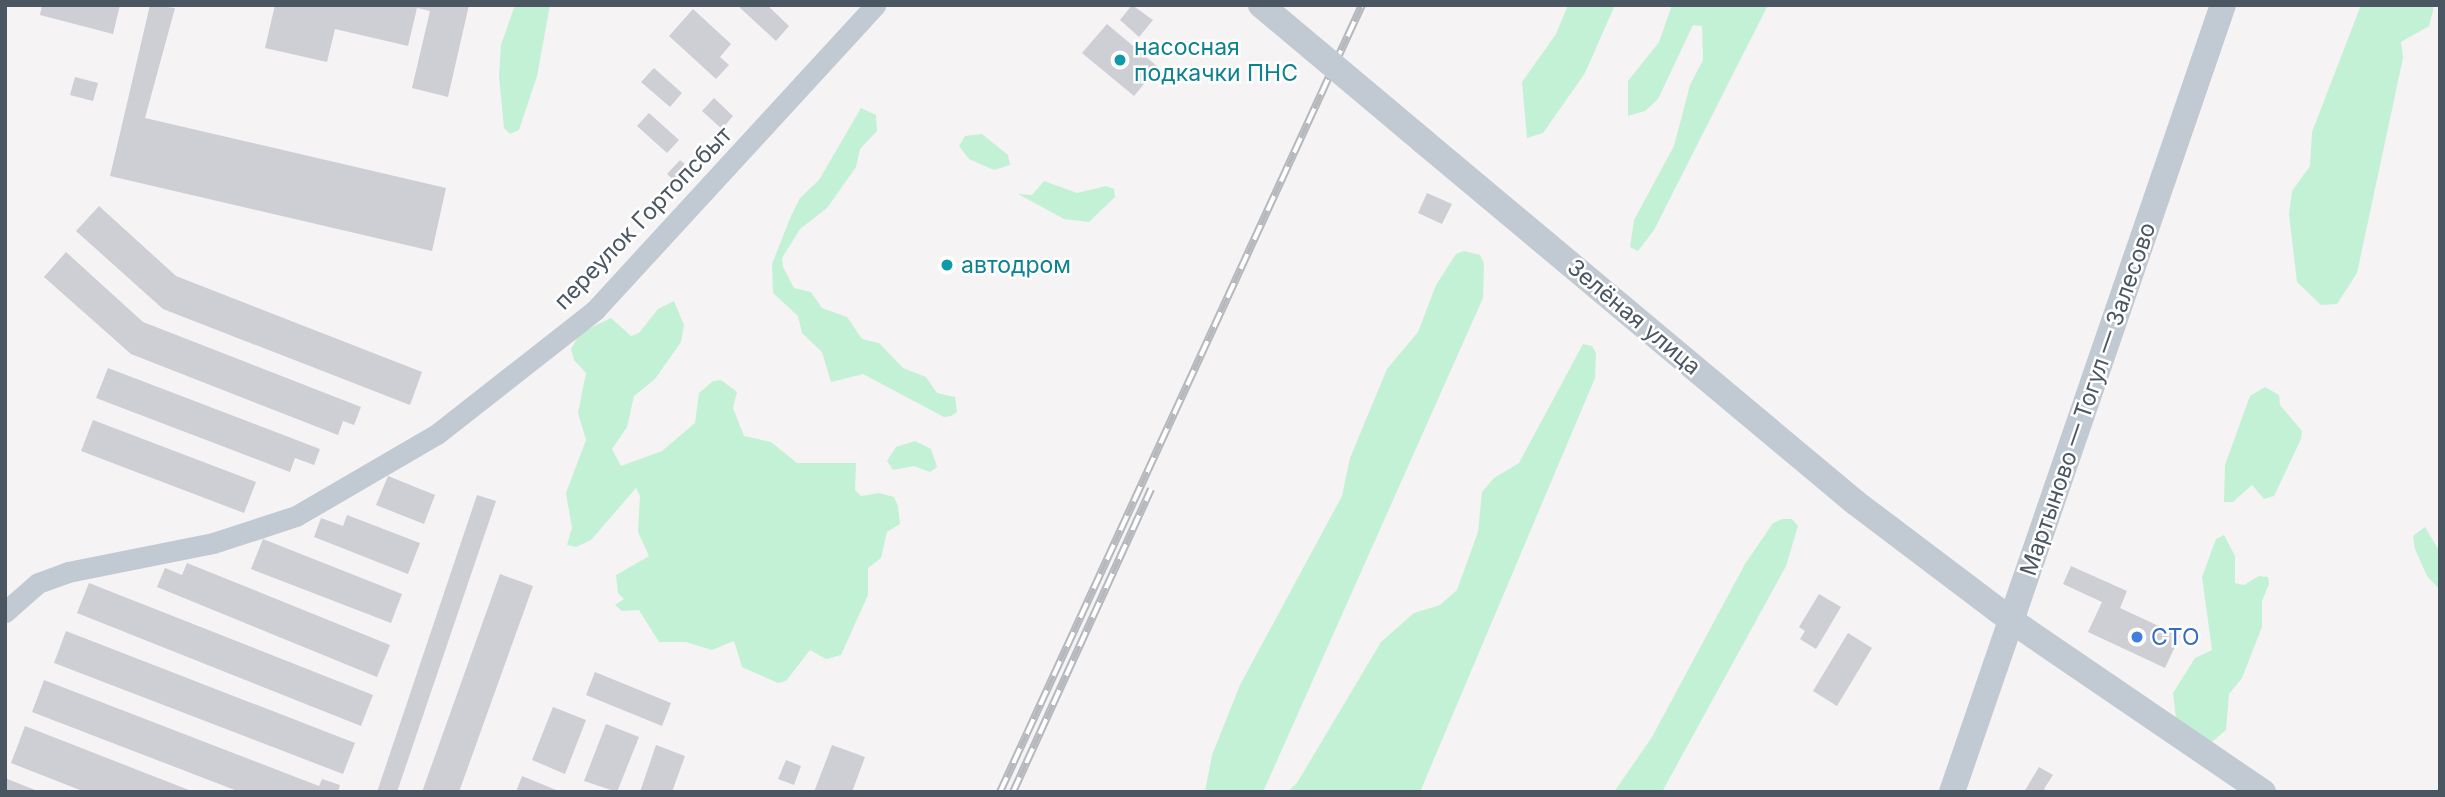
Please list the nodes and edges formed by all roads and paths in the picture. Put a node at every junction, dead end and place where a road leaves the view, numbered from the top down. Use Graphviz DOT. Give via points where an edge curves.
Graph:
graph roads {
  1 [pos="875,5"];
  2 [pos="1261,5"];
  3 [pos="2223,5"];
  4 [pos="5,612"];
  5 [pos="2012,621"];
  6 [pos="1952,792"];
  7 [pos="2263,792"];
  1 -- 4 [label="street, переулок Гортопсбыт" via="595,310 437,434 296,516 213,543 61,574 38,583"];
  2 -- 5 [label="street, Зелёная улица, bridge" via="1856,503"];
  3 -- 5 [label="street, Мартыново — Тогул — Залесово"];
  5 -- 6 [label="street, Мартыново — Тогул — Залесово"];
  5 -- 7 [label="street, Зелёная улица"];
}
